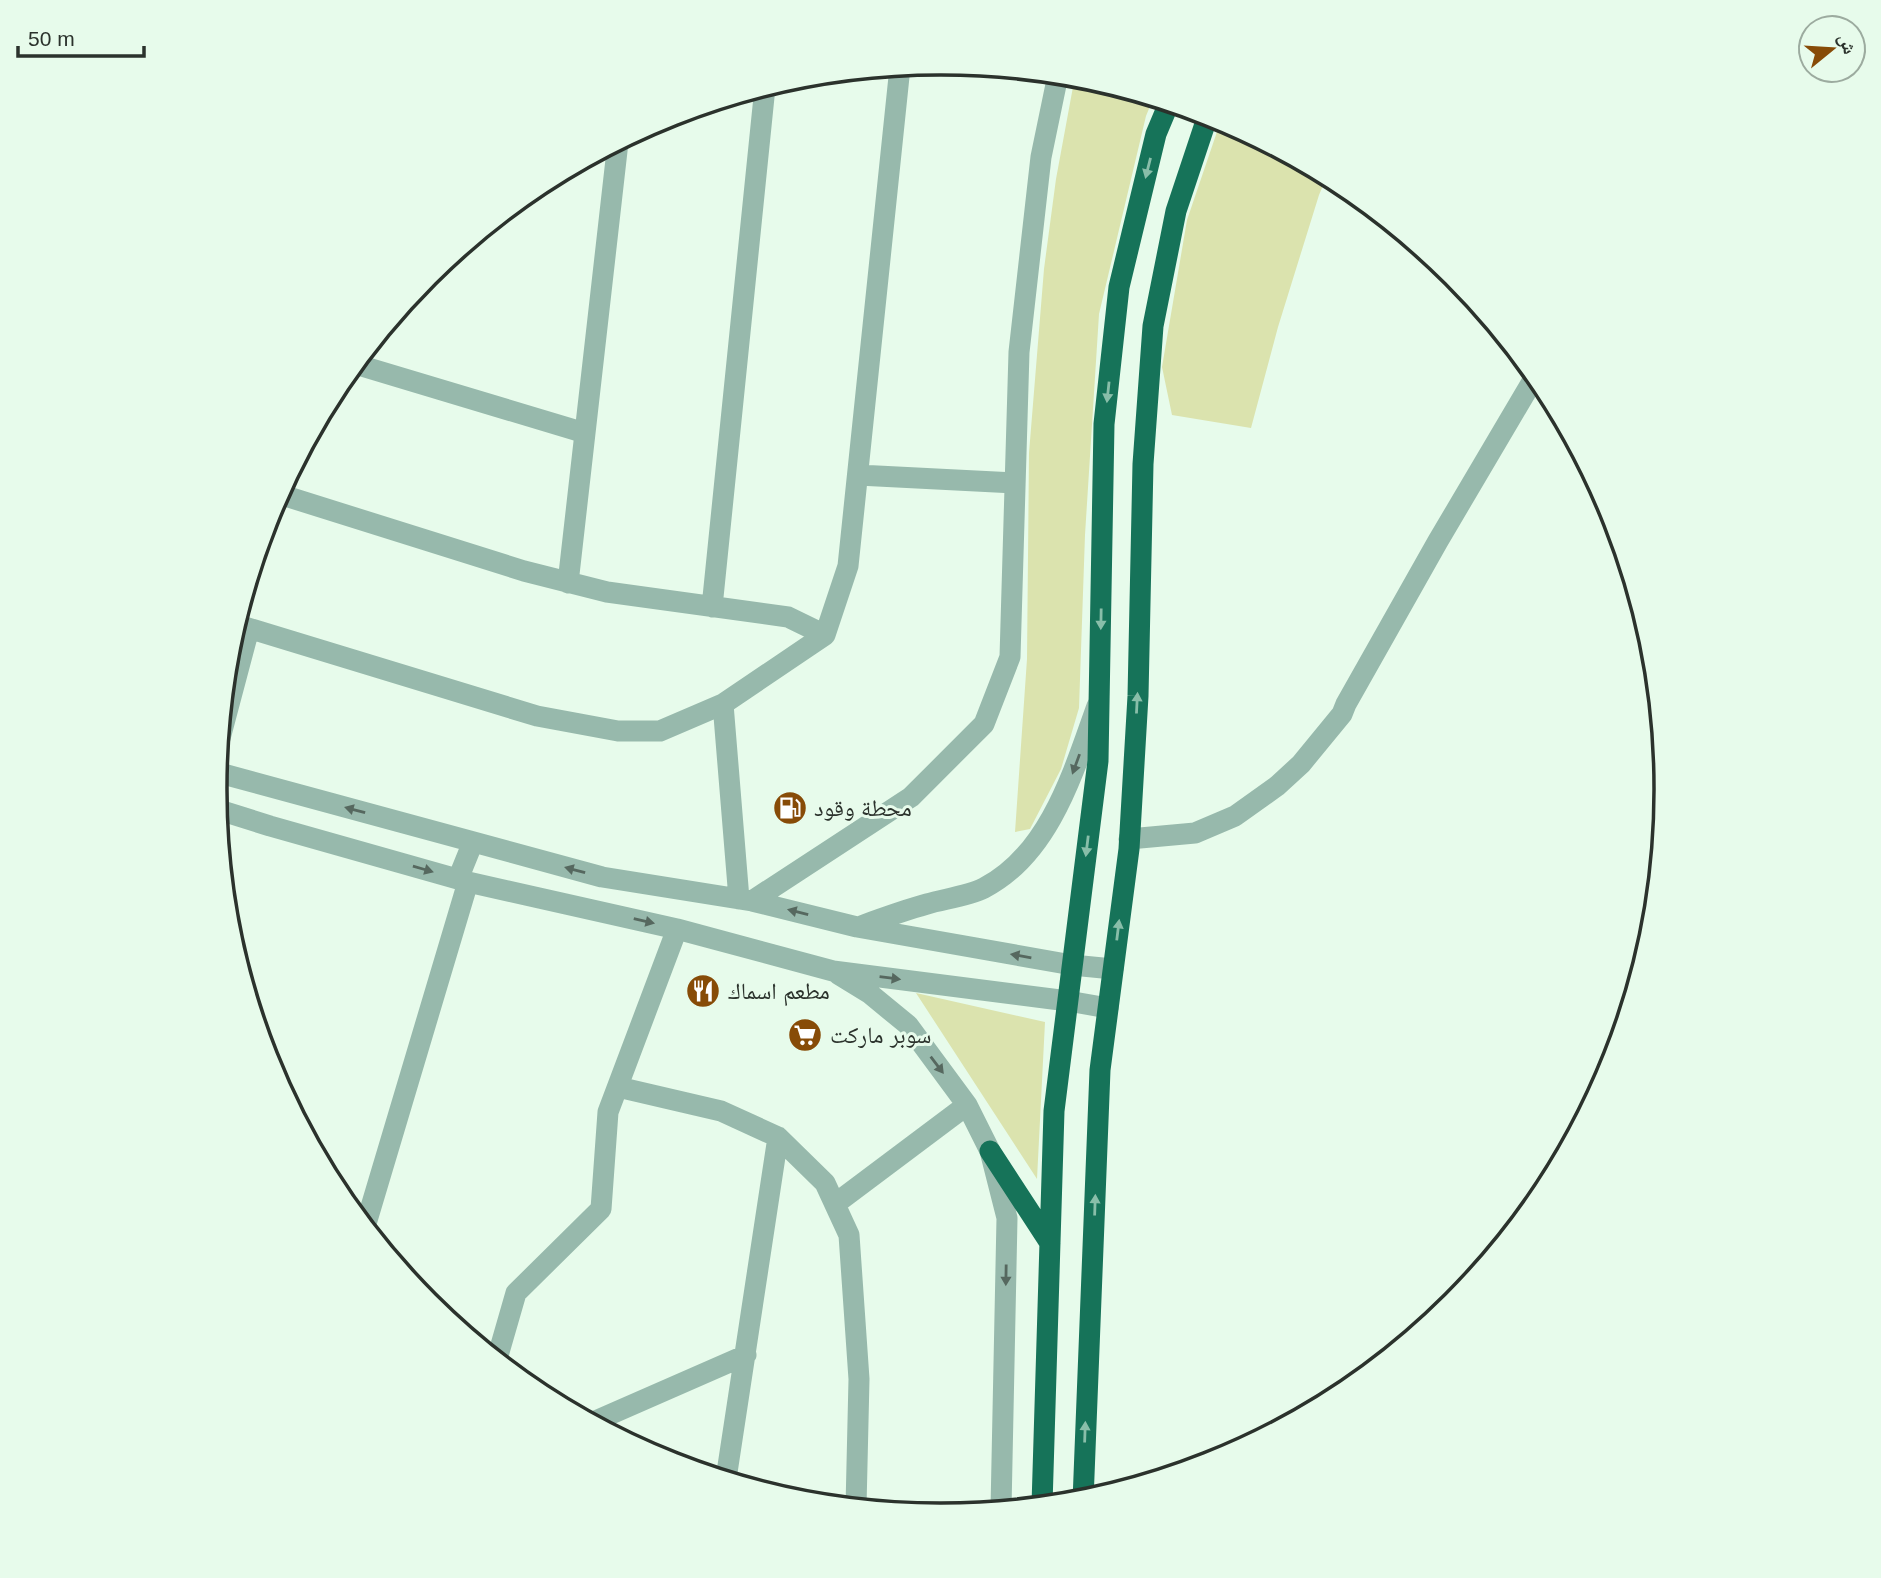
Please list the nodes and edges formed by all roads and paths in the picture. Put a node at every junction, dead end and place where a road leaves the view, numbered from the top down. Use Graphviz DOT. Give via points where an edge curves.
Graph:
graph roads {
  1 [pos="899,77"];
  2 [pos="1056,85"];
  3 [pos="764,98"];
  4 [pos="1165,112"];
  5 [pos="1204,126"];
  6 [pos="617,153"];
  7 [pos="365,367"];
  8 [pos="1530,386"];
  9 [pos="585,433"];
  10 [pos="858,475"];
  11 [pos="1015,483"];
  12 [pos="289,497"];
  13 [pos="568,583"];
  14 [pos="712,607"];
  15 [pos="245,627"];
  16 [pos="825,635"];
  17 [pos="1099,700"];
  18 [pos="723,704"];
  19 [pos="227,775"];
  20 [pos="228,813"];
  21 [pos="1129,839"];
  22 [pos="473,842"];
  23 [pos="463,880"];
  24 [pos="746,900"];
  25 [pos="857,927"];
  26 [pos="677,929"];
  27 [pos="1072,965"];
  28 [pos="1113,969"];
  29 [pos="833,971"];
  30 [pos="1068,1001"];
  31 [pos="1108,1008"];
  32 [pos="618,1087"];
  33 [pos="967,1105"];
  34 [pos="778,1137"];
  35 [pos="990,1151"];
  36 [pos="835,1204"];
  37 [pos="368,1216"];
  38 [pos="1050,1243"];
  39 [pos="499,1349"];
  40 [pos="746,1355"];
  41 [pos="603,1417"];
  42 [pos="727,1470"];
  43 [pos="1084,1488"];
  44 [pos="1042,1496"];
  45 [pos="856,1498"];
  46 [pos="1001,1500"];
  1 -- 10 [label="street"];
  2 -- 11 [label="street" via="1041,158 1019,352"];
  3 -- 14 [label="street"];
  4 -- 17 [label="highway, one-way" via="1119,287 1104,424"];
  21 -- 5 [label="highway, one-way" via="1138,696 1143,464 1153,326 1176,211"];
  6 -- 9 [label="street"];
  7 -- 9 [label="street"];
  8 -- 21 [label="street" via="1342,714 1301,764 1235,816 1195,833"];
  9 -- 13 [label="street"];
  10 -- 11 [label="street"];
  10 -- 16 [label="street" via="848,566"];
  11 -- 24 [label="street" via="1010,657 984,724 911,797"];
  12 -- 13 [label="street"];
  13 -- 14 [label="street"];
  14 -- 16 [label="street" via="788,618"];
  15 -- 18 [label="street" via="537,716 618,731 660,731"];
  16 -- 18 [label="street"];
  17 -- 25 [label="street, one-way" via="1066,790 1039,838 1013,869 982,889"];
  17 -- 27 [label="highway, one-way" via="1098,761"];
  18 -- 24 [label="street"];
  22 -- 19 [label="street, one-way"];
  20 -- 23 [label="street, one-way"];
  28 -- 21 [label="highway, one-way"];
  22 -- 23 [label="street"];
  24 -- 22 [label="street, one-way" via="602,877"];
  23 -- 26 [label="street, one-way"];
  23 -- 37 [label="street"];
  25 -- 24 [label="street, one-way"];
  27 -- 25 [label="street, one-way"];
  26 -- 29 [label="street"];
  26 -- 32 [label="street"];
  27 -- 28 [label="street"];
  27 -- 30 [label="highway"];
  28 -- 31 [label="highway"];
  29 -- 30 [label="street, one-way"];
  29 -- 33 [label="street, one-way" via="908,1025"];
  30 -- 31 [label="street"];
  30 -- 38 [label="highway" via="1054,1111"];
  43 -- 31 [label="highway, one-way" via="1100,1070"];
  32 -- 34 [label="street" via="721,1111"];
  32 -- 39 [label="street" via="608,1112 601,1209 516,1293"];
  33 -- 35 [label="street"];
  33 -- 36 [label="street"];
  34 -- 36 [label="street" via="825,1182"];
  34 -- 40 [label="street"];
  35 -- 38 [label="highway"];
  35 -- 46 [label="street, one-way" via="1007,1218"];
  36 -- 45 [label="street" via="849,1235 859,1379"];
  38 -- 44 [label="highway"];
  40 -- 41 [label="street"];
  40 -- 42 [label="street"];
}
